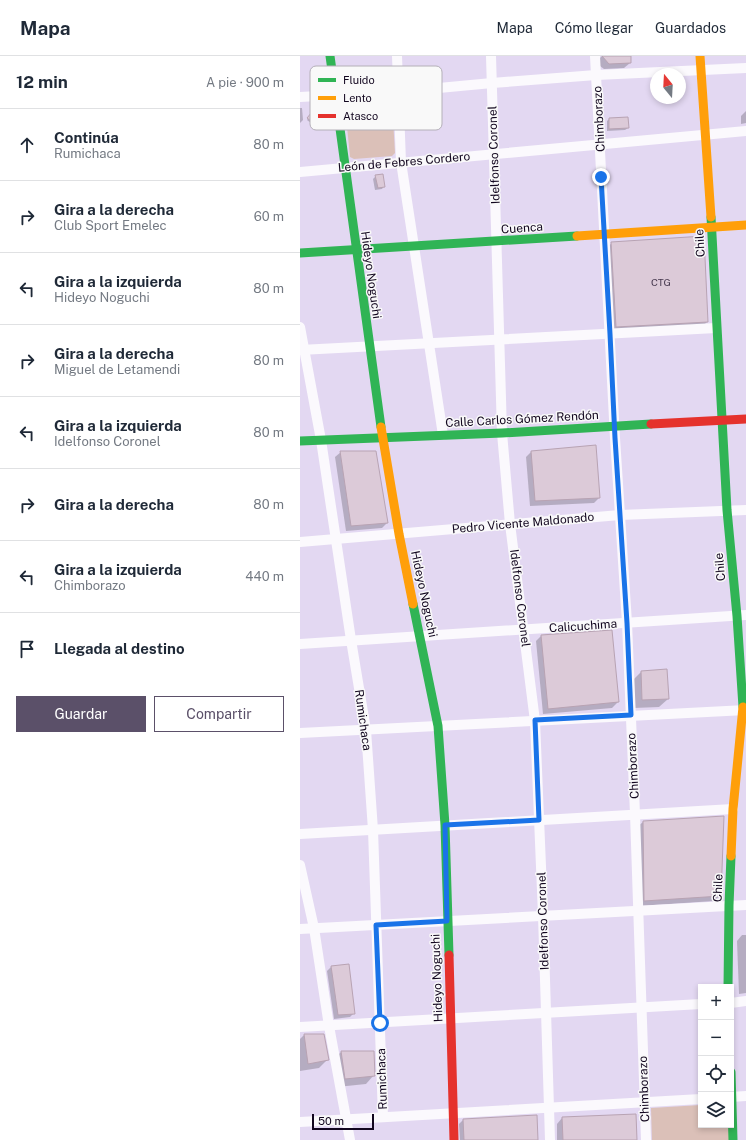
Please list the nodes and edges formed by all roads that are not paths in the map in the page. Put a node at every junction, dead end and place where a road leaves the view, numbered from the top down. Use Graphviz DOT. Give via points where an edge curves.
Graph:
graph roads {
  1 [pos="330,56"];
  2 [pos="397,56"];
  3 [pos="491,56"];
  4 [pos="595,56"];
  5 [pos="695,56"];
  6 [pos="700,56"];
  7 [pos="331,66"];
  8 [pos="397,66"];
  9 [pos="746,68"];
  10 [pos="698,70"];
  11 [pos="596,75"];
  12 [pos="492,83"];
  13 [pos="442,87"];
  14 [pos="300,97"];
  15 [pos="310,97"];
  16 [pos="340,130"];
  17 [pos="400,130"];
  18 [pos="746,131"];
  19 [pos="704,139"];
  20 [pos="600,145"];
  21 [pos="493,154"];
  22 [pos="401,162"];
  23 [pos="345,168"];
  24 [pos="300,172"];
  25 [pos="746,225"];
  26 [pos="711,227"];
  27 [pos="604,235"];
  28 [pos="497,241"];
  29 [pos="414,246"];
  30 [pos="356,250"];
  31 [pos="300,253"];
  32 [pos="300,327"];
  33 [pos="716,328"];
  34 [pos="610,334"];
  35 [pos="499,340"];
  36 [pos="428,343"];
  37 [pos="368,346"];
  38 [pos="302,350"];
  39 [pos="746,419"];
  40 [pos="722,420"];
  41 [pos="614,426"];
  42 [pos="502,433"];
  43 [pos="443,435"];
  44 [pos="382,437"];
  45 [pos="321,440"];
  46 [pos="300,441"];
  47 [pos="727,510"];
  48 [pos="746,510"];
  49 [pos="620,515"];
  50 [pos="510,524"];
  51 [pos="399,534"];
  52 [pos="336,539"];
  53 [pos="300,542"];
  54 [pos="742,615"];
  55 [pos="627,623"];
  56 [pos="523,630"];
  57 [pos="420,636"];
  58 [pos="351,640"];
  59 [pos="300,644"];
  60 [pos="744,710"];
  61 [pos="631,715"];
  62 [pos="535,720"];
  63 [pos="438,726"];
  64 [pos="366,730"];
  65 [pos="300,733"];
  66 [pos="733,809"];
  67 [pos="635,814"];
  68 [pos="539,820"];
  69 [pos="445,825"];
  70 [pos="373,830"];
  71 [pos="300,834"];
  72 [pos="300,865"];
  73 [pos="746,904"];
  74 [pos="732,905"];
  75 [pos="639,910"];
  76 [pos="543,915"];
  77 [pos="447,921"];
  78 [pos="376,925"];
  79 [pos="314,928"];
  80 [pos="300,929"];
  81 [pos="728,984"];
  82 [pos="746,1002"];
  83 [pos="734,1003"];
  84 [pos="698,1004"];
  85 [pos="642,1008"];
  86 [pos="546,1013"];
  87 [pos="451,1019"];
  88 [pos="380,1023"];
  89 [pos="329,1026"];
  90 [pos="300,1027"];
  91 [pos="746,1096"];
  92 [pos="734,1097"];
  93 [pos="698,1099"];
  94 [pos="645,1102"];
  95 [pos="548,1108"];
  96 [pos="454,1113"];
  97 [pos="383,1117"];
  98 [pos="347,1120"];
  99 [pos="300,1122"];
  100 [pos="733,1128"];
  101 [pos="350,1140"];
  102 [pos="454,1140"];
  103 [pos="550,1140"];
  104 [pos="646,1140"];
  105 [pos="733,1140"];
  1 -- 7 [label="main road, Hideyo Noguchi"];
  2 -- 8 [label="street"];
  3 -- 12 [label="street, Idelfonso Coronel"];
  4 -- 11 [label="street, Chimborazo"];
  5 -- 10 [label="main road, Chile"];
  6 -- 10 [label="main road, Chile"];
  9 -- 10 [label="street"];
  10 -- 11 [label="street"];
  10 -- 19 [label="main road, Chile"];
  11 -- 12 [label="street"];
  11 -- 20 [label="street, Chimborazo"];
  12 -- 13 [label="street"];
  12 -- 21 [label="street, Idelfonso Coronel"];
  14 -- 15 [label="street"];
  16 -- 23 [label="main road, Hideyo Noguchi"];
  17 -- 22 [label="street"];
  18 -- 19 [label="street, León de Febres Cordero"];
  19 -- 20 [label="street, León de Febres Cordero"];
  19 -- 26 [label="main road, Chile"];
  20 -- 21 [label="street, León de Febres Cordero"];
  20 -- 27 [label="street, Chimborazo"];
  21 -- 22 [label="street, León de Febres Cordero"];
  21 -- 28 [label="street, Idelfonso Coronel"];
  22 -- 23 [label="street, León de Febres Cordero"];
  22 -- 29 [label="street"];
  23 -- 24 [label="street, León de Febres Cordero"];
  23 -- 30 [label="main road, Hideyo Noguchi"];
  25 -- 26 [label="main road, Cuenca"];
  26 -- 27 [label="main road, Cuenca"];
  26 -- 33 [label="main road, Chile"];
  27 -- 28 [label="main road, Cuenca"];
  27 -- 34 [label="street, Chimborazo"];
  28 -- 29 [label="main road, Cuenca"];
  28 -- 35 [label="street, Idelfonso Coronel"];
  29 -- 30 [label="main road, Cuenca"];
  29 -- 36 [label="street"];
  30 -- 31 [label="main road, Cuenca"];
  30 -- 37 [label="main road, Hideyo Noguchi"];
  32 -- 38 [label="street, Rumichaca"];
  33 -- 34 [label="street"];
  33 -- 40 [label="main road, Chile"];
  34 -- 35 [label="street"];
  34 -- 41 [label="street, Chimborazo"];
  35 -- 36 [label="street"];
  35 -- 42 [label="street, Idelfonso Coronel"];
  36 -- 37 [label="street"];
  36 -- 43 [label="street"];
  37 -- 38 [label="street"];
  37 -- 44 [label="main road, Hideyo Noguchi"];
  38 -- 45 [label="street, Rumichaca"];
  39 -- 40 [label="main road, Calle Carlos Gómez Rendón"];
  40 -- 41 [label="main road, Calle Carlos Gómez Rendón"];
  40 -- 47 [label="main road, Chile"];
  41 -- 42 [label="main road, Calle Carlos Gómez Rendón"];
  41 -- 49 [label="street, Chimborazo"];
  42 -- 43 [label="main road, Calle Carlos Gómez Rendón"];
  42 -- 50 [label="street, Idelfonso Coronel"];
  43 -- 44 [label="main road, Calle Carlos Gómez Rendón"];
  44 -- 45 [label="main road, Calle Carlos Gómez Rendón"];
  44 -- 51 [label="main road, Hideyo Noguchi"];
  45 -- 46 [label="main road, Calle Carlos Gómez Rendón"];
  45 -- 52 [label="street, Rumichaca"];
  47 -- 48 [label="street, Pedro Vicente Maldonado"];
  47 -- 49 [label="street, Pedro Vicente Maldonado"];
  47 -- 54 [label="main road, Chile"];
  49 -- 50 [label="street, Pedro Vicente Maldonado"];
  49 -- 55 [label="street, Chimborazo"];
  50 -- 51 [label="street, Pedro Vicente Maldonado"];
  50 -- 56 [label="street, Idelfonso Coronel"];
  51 -- 52 [label="street, Pedro Vicente Maldonado"];
  51 -- 57 [label="main road, Hideyo Noguchi"];
  52 -- 53 [label="street, Pedro Vicente Maldonado"];
  52 -- 58 [label="street, Rumichaca"];
  54 -- 55 [label="street, Calicuchima"];
  54 -- 60 [label="main road, Chile"];
  55 -- 56 [label="street, Calicuchima"];
  55 -- 61 [label="street, Chimborazo"];
  56 -- 57 [label="street, Calicuchima"];
  56 -- 62 [label="street, Idelfonso Coronel"];
  57 -- 58 [label="street, Calicuchima"];
  57 -- 63 [label="main road, Hideyo Noguchi"];
  58 -- 59 [label="street, Calicuchima"];
  58 -- 64 [label="street, Rumichaca"];
  60 -- 61 [label="street"];
  60 -- 66 [label="main road, Chile"];
  61 -- 62 [label="street"];
  61 -- 67 [label="street, Chimborazo"];
  62 -- 63 [label="street"];
  62 -- 68 [label="street, Idelfonso Coronel"];
  63 -- 64 [label="street"];
  63 -- 69 [label="main road, Hideyo Noguchi"];
  64 -- 65 [label="street"];
  64 -- 70 [label="street, Rumichaca"];
  66 -- 67 [label="street"];
  66 -- 74 [label="main road, Chile"];
  67 -- 68 [label="street"];
  67 -- 75 [label="street, Chimborazo"];
  68 -- 69 [label="street"];
  68 -- 76 [label="street, Idelfonso Coronel"];
  69 -- 70 [label="street"];
  69 -- 77 [label="main road, Hideyo Noguchi"];
  70 -- 71 [label="street"];
  70 -- 78 [label="street, Rumichaca"];
  72 -- 79 [label="street"];
  73 -- 74 [label="street"];
  74 -- 75 [label="street"];
  74 -- 81 [label="main road, Chile"];
  75 -- 76 [label="street"];
  75 -- 85 [label="street, Chimborazo"];
  76 -- 77 [label="street"];
  76 -- 86 [label="street, Idelfonso Coronel"];
  77 -- 78 [label="street"];
  77 -- 87 [label="main road, Hideyo Noguchi"];
  78 -- 79 [label="street"];
  78 -- 88 [label="street, Rumichaca"];
  79 -- 80 [label="street"];
  79 -- 89 [label="street"];
  82 -- 83 [label="street"];
  84 -- 85 [label="street"];
  85 -- 86 [label="street"];
  85 -- 94 [label="street, Chimborazo"];
  86 -- 87 [label="street"];
  86 -- 95 [label="street, Idelfonso Coronel"];
  87 -- 88 [label="street"];
  87 -- 96 [label="main road, Hideyo Noguchi"];
  88 -- 89 [label="street"];
  88 -- 97 [label="street, Rumichaca"];
  89 -- 90 [label="street"];
  89 -- 98 [label="street"];
  91 -- 92 [label="street"];
  93 -- 94 [label="street"];
  94 -- 95 [label="street"];
  94 -- 104 [label="street, Chimborazo"];
  95 -- 96 [label="street"];
  95 -- 103 [label="street, Idelfonso Coronel"];
  96 -- 97 [label="street"];
  96 -- 102 [label="main road, Hideyo Noguchi"];
  97 -- 98 [label="street"];
  98 -- 99 [label="street"];
  98 -- 101 [label="street"];
  100 -- 105 [label="main road"];
}
